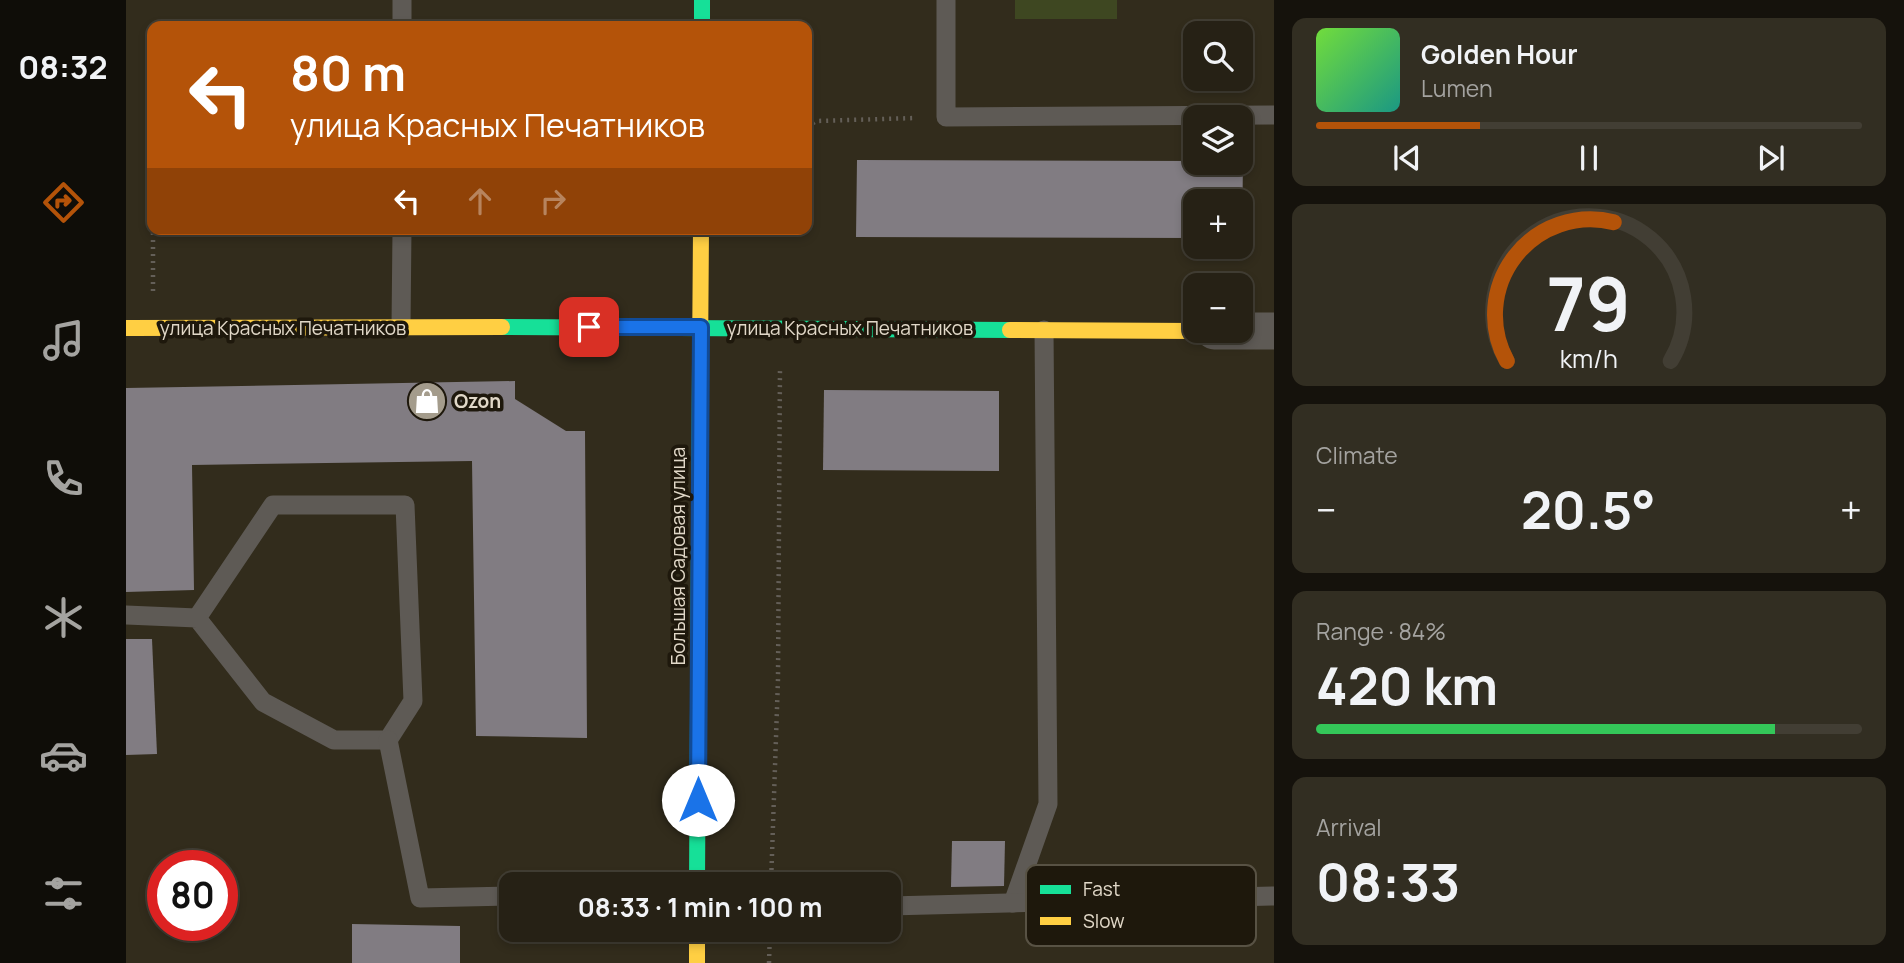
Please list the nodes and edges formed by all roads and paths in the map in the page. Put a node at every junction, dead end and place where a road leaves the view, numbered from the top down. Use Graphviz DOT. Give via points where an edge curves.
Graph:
graph roads {
  1 [pos="402,0"];
  2 [pos="702,0"];
  3 [pos="946,0"];
  4 [pos="402,21"];
  5 [pos="702,21"];
  6 [pos="1274,115"];
  7 [pos="946,117"];
  8 [pos="812,124"];
  9 [pos="153,235"];
  10 [pos="402,235"];
  11 [pos="701,235"];
  12 [pos="153,292"];
  13 [pos="401,327"];
  14 [pos="701,327"];
  15 [pos="779,327"];
  16 [pos="126,328"];
  17 [pos="1044,330"];
  18 [pos="1183,331"];
  19 [pos="1253,331"];
  20 [pos="1274,331"];
  21 [pos="126,615"];
  22 [pos="197,618"];
  23 [pos="388,740"];
  24 [pos="1026,865"];
  25 [pos="1026,866"];
  26 [pos="697,872"];
  27 [pos="771,872"];
  28 [pos="499,896"];
  29 [pos="1256,896"];
  30 [pos="1274,896"];
  31 [pos="1013,903"];
  32 [pos="1026,903"];
  33 [pos="901,906"];
  34 [pos="697,942"];
  35 [pos="770,942"];
  36 [pos="697,963"];
  37 [pos="769,963"];
  1 -- 4 [label="lane"];
  2 -- 5 [label="main road"];
  3 -- 7 [label="lane"];
  6 -- 7 [label="lane"];
  7 -- 8 [label="path"];
  9 -- 12 [label="path"];
  10 -- 13 [label="lane"];
  11 -- 14 [label="main road, Большая Садовая улица"];
  13 -- 14 [label="main road, улица Красных Печатников"];
  13 -- 16 [label="main road, улица Красных Печатников"];
  14 -- 15 [label="main road, улица Красных Печатников"];
  14 -- 26 [label="main road, Большая Садовая улица"];
  15 -- 17 [label="main road, улица Красных Печатников"];
  15 -- 27 [label="path" via="778,679"];
  17 -- 18 [label="main road, улица Красных Печатников"];
  17 -- 24 [label="lane" via="1048,804"];
  19 -- 20 [label="street"];
  21 -- 22 [label="lane"];
  22 -- 23 [label="lane" via="263,702 334,740"];
  22 -- 23 [label="lane" via="273,505 405,505 413,701"];
  23 -- 28 [label="lane" via="420,898"];
  25 -- 31 [label="lane"];
  29 -- 30 [label="lane"];
  31 -- 32 [label="lane"];
  31 -- 33 [label="lane"];
  34 -- 36 [label="main road"];
  35 -- 37 [label="path"];
}
